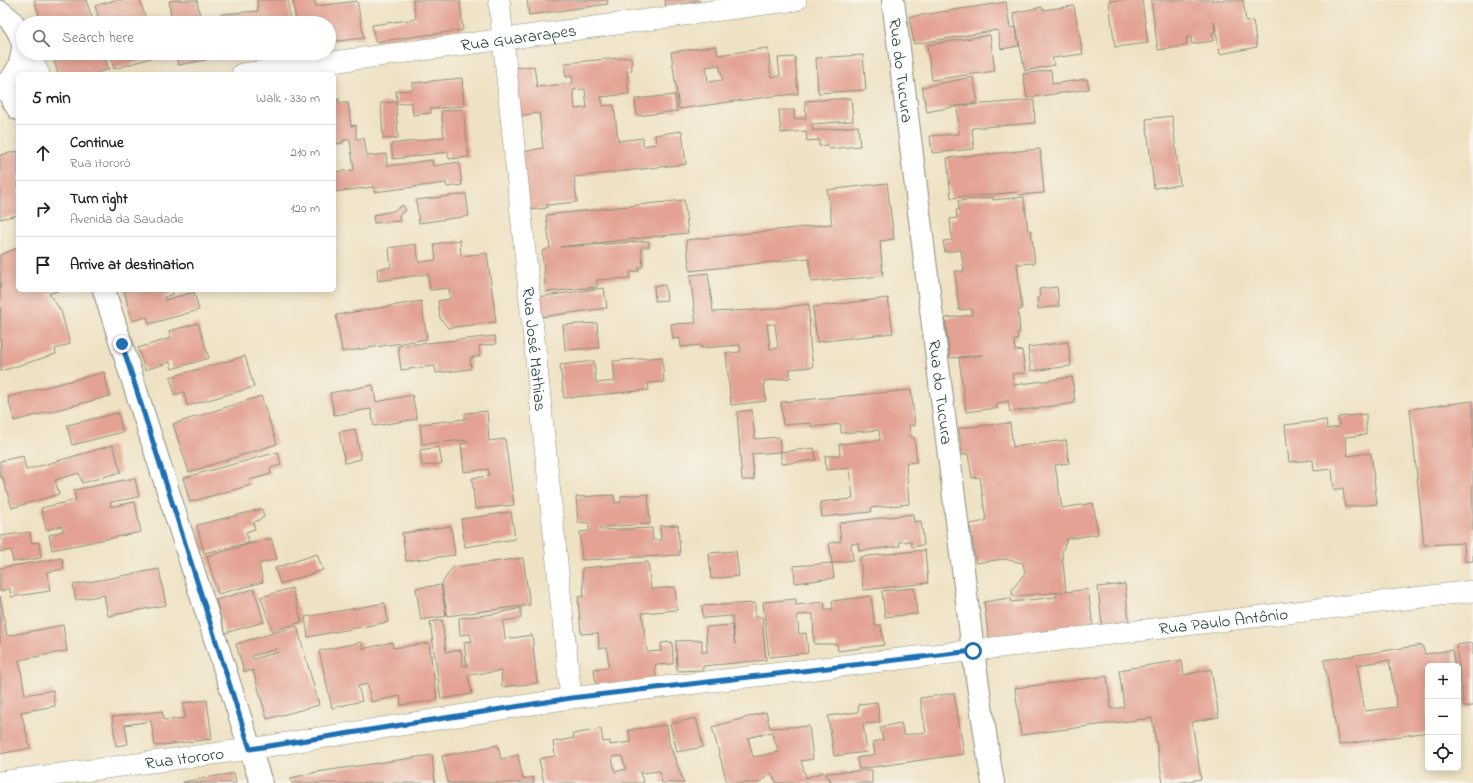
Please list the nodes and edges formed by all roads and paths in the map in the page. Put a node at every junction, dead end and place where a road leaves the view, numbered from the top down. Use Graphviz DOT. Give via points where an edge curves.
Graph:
graph roads {
  1 [pos="499,0"];
  2 [pos="796,0"];
  3 [pos="893,0"];
  4 [pos="0,12"];
  5 [pos="16,26"];
  6 [pos="504,40"];
  7 [pos="22,60"];
  8 [pos="32,60"];
  9 [pos="16,72"];
  10 [pos="16,72"];
  11 [pos="39,72"];
  12 [pos="257,72"];
  13 [pos="2,86"];
  14 [pos="16,106"];
  15 [pos="105,292"];
  16 [pos="1473,591"];
  17 [pos="973,651"];
  18 [pos="571,698"];
  19 [pos="250,749"];
  20 [pos="0,782"];
  21 [pos="261,783"];
  22 [pos="993,783"];
  1 -- 6 [label="street, Rua José Mathias"];
  2 -- 6 [label="street, Rua Guararapes"];
  3 -- 17 [label="main road, Rua do Tucura"];
  4 -- 5 [label="main road"];
  6 -- 12 [label="street, Rua Guararapes"];
  6 -- 18 [label="street, Rua José Mathias"];
  7 -- 10 [label="main road"];
  8 -- 11 [label="street"];
  9 -- 13 [label="main road"];
  13 -- 14 [label="main road"];
  15 -- 19 [label="main road"];
  16 -- 17 [label="street, Rua Paulo Antônio"];
  17 -- 18 [label="street, Rua Paulo Antônio"];
  17 -- 22 [label="main road, Rua do Tucura"];
  18 -- 19 [label="street, Rua Itororo"];
  19 -- 20 [label="street, Rua Itororo"];
  19 -- 21 [label="main road"];
}
